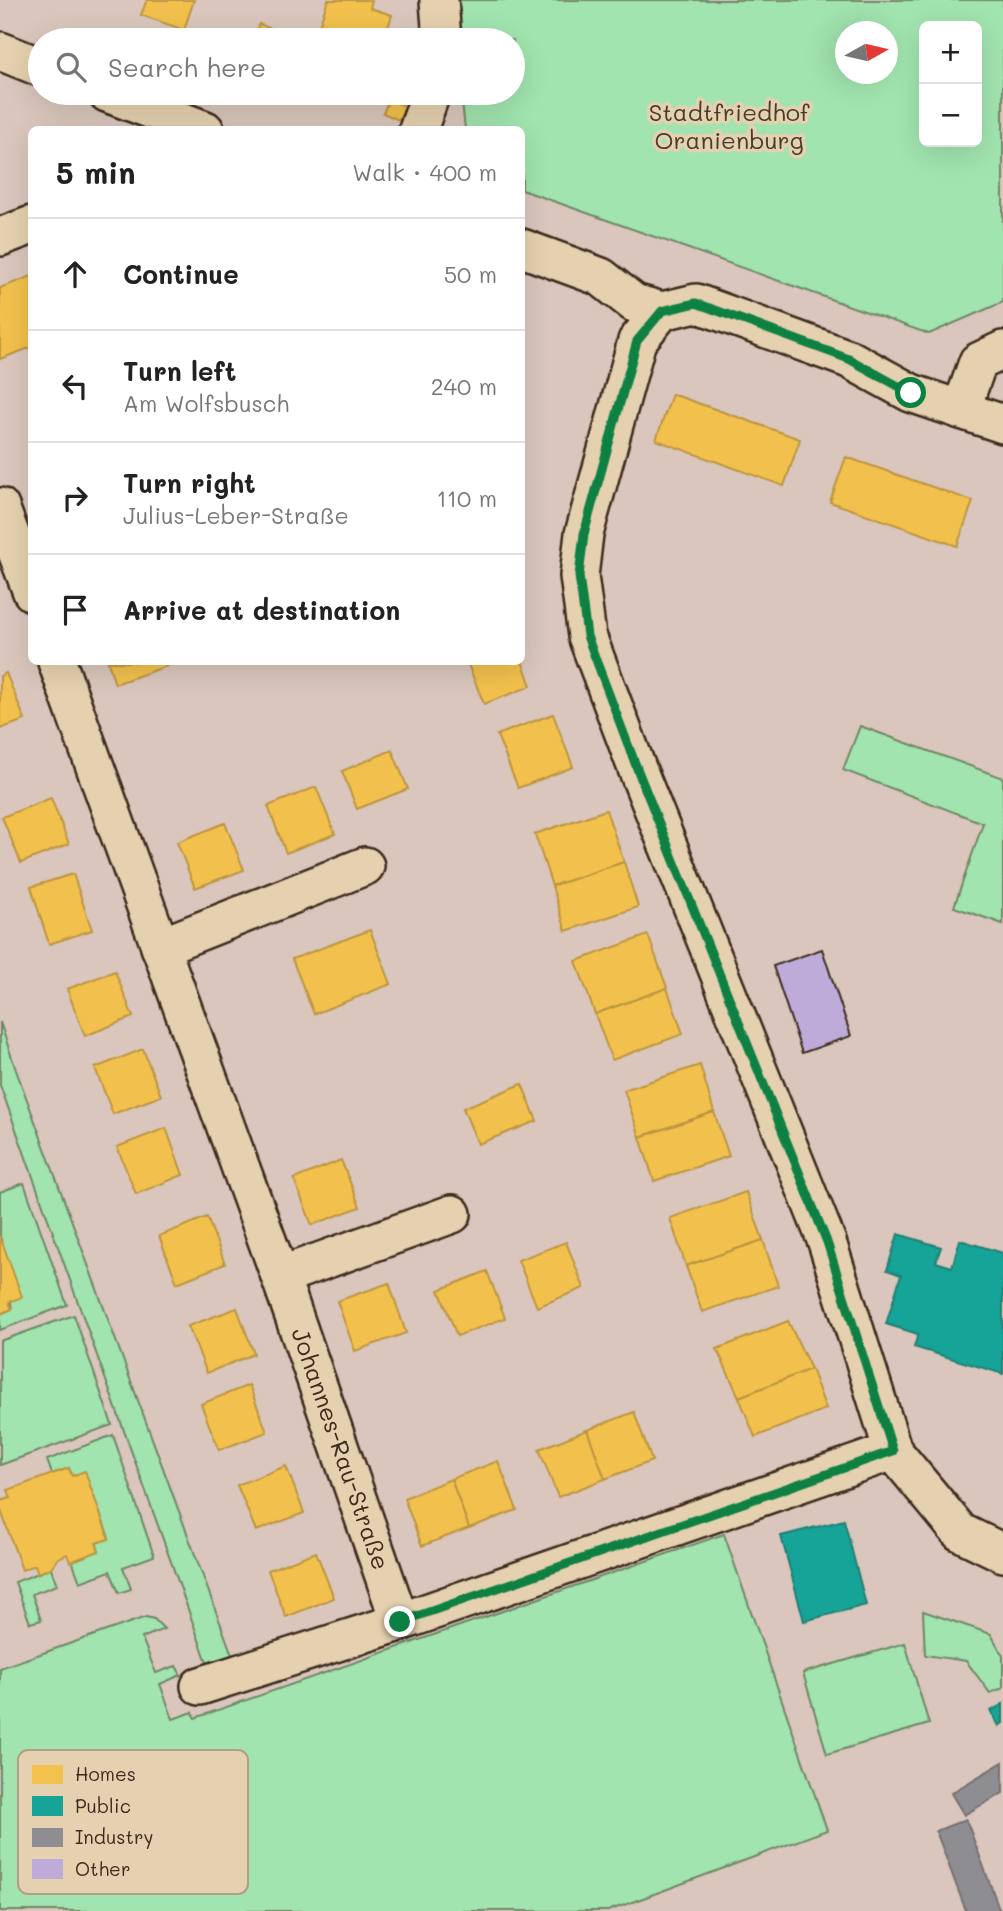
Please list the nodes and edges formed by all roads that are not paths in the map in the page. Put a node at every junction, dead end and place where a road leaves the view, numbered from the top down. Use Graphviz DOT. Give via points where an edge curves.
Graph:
graph roads {
  1 [pos="439,0"];
  2 [pos="441,28"];
  3 [pos="0,51"];
  4 [pos="28,62"];
  5 [pos="128,105"];
  6 [pos="427,105"];
  7 [pos="155,121"];
  8 [pos="183,126"];
  9 [pos="419,126"];
  10 [pos="28,226"];
  11 [pos="0,237"];
  12 [pos="525,249"];
  13 [pos="662,311"];
  14 [pos="1003,350"];
  15 [pos="961,410"];
  16 [pos="1003,424"];
  17 [pos="0,507"];
  18 [pos="28,581"];
  19 [pos="58,665"];
  20 [pos="365,866"];
  21 [pos="160,947"];
  22 [pos="452,1214"];
  23 [pos="280,1276"];
  24 [pos="893,1451"];
  25 [pos="1003,1553"];
  26 [pos="400,1622"];
  27 [pos="200,1686"];
  1 -- 2 [label="street"];
  3 -- 4 [label="street"];
  5 -- 7 [label="street"];
  6 -- 9 [label="street"];
  7 -- 8 [label="street"];
  10 -- 11 [label="street"];
  12 -- 13 [label="street" via="601,278 634,303"];
  13 -- 15 [label="street" via="696,303 849,359 911,393"];
  13 -- 24 [label="street" via="637,341 584,534 579,576 587,636 827,1242"];
  14 -- 15 [label="street" via="978,362"];
  15 -- 16 [label="street"];
  17 -- 18 [label="street"];
  19 -- 21 [label="street, Johannes-Rau-Straße"];
  20 -- 21 [label="street"];
  21 -- 23 [label="street, Johannes-Rau-Straße"];
  22 -- 23 [label="street"];
  23 -- 26 [label="street, Johannes-Rau-Straße"];
  24 -- 25 [label="street" via="960,1532"];
  24 -- 26 [label="street"];
  26 -- 27 [label="street"];
}
